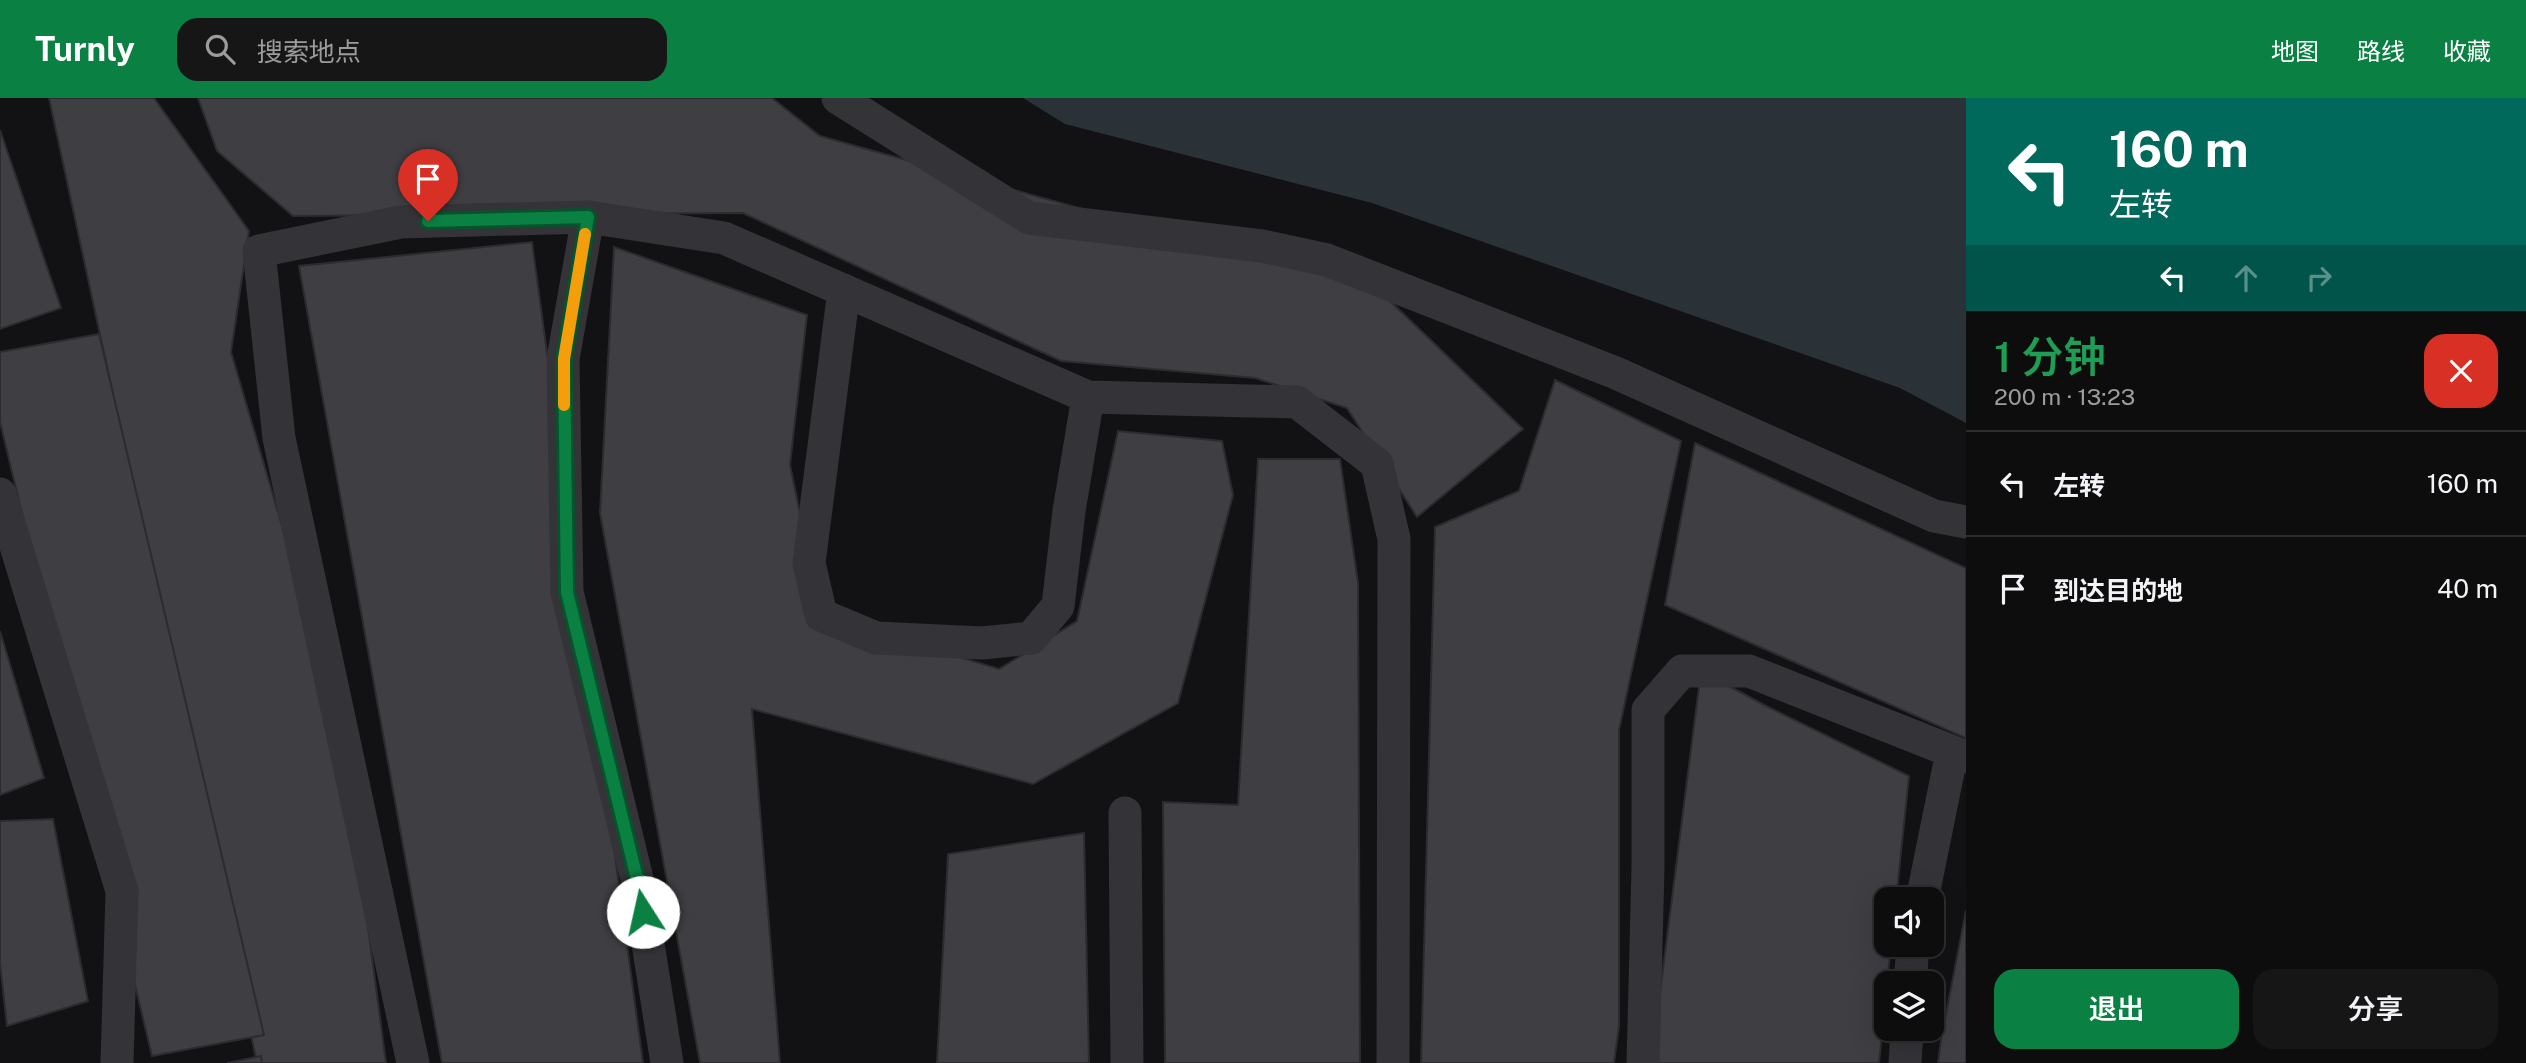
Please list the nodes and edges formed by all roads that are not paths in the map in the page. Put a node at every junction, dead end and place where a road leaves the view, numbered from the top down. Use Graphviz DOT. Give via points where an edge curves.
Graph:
graph roads {
  1 [pos="838,98"];
  2 [pos="588,217"];
  3 [pos="844,290"];
  4 [pos="1087,397"];
  5 [pos="0,494"];
  6 [pos="1966,522"];
  7 [pos="1959,755"];
  8 [pos="1125,813"];
  9 [pos="1925,887"];
  10 [pos="1906,1041"];
  11 [pos="117,1063"];
  12 [pos="413,1063"];
  13 [pos="667,1063"];
  14 [pos="1127,1063"];
  15 [pos="1393,1063"];
  16 [pos="1643,1063"];
  17 [pos="1905,1063"];
  1 -- 6 [label="street" via="1029,218 1262,246 1327,260 1616,373 1934,516"];
  2 -- 3 [label="street" via="724,238"];
  2 -- 12 [label="street" via="401,222 259,251 279,438"];
  2 -- 13 [label="street" via="564,359 567,592 639,887"];
  3 -- 4 [label="street"];
  3 -- 4 [label="street" via="809,563 821,615 877,638 982,643 1031,638 1058,606"];
  4 -- 15 [label="street" via="1297,402 1377,464 1394,539"];
  5 -- 11 [label="street" via="122,891"];
  7 -- 9 [label="street"];
  7 -- 16 [label="street" via="1749,671 1682,671 1648,710"];
  8 -- 14 [label="street"];
  10 -- 17 [label="street"];
}
